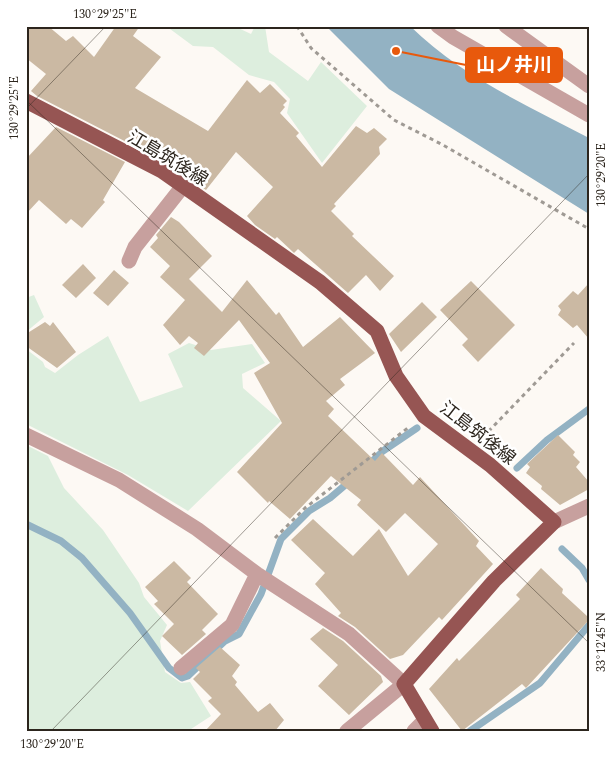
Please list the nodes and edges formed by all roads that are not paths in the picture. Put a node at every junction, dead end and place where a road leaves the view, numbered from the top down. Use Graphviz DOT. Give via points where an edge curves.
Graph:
graph roads {
  1 [pos="438,26"];
  2 [pos="506,26"];
  3 [pos="589,86"];
  4 [pos="26,101"];
  5 [pos="589,115"];
  6 [pos="183,186"];
  7 [pos="129,261"];
  8 [pos="26,435"];
  9 [pos="589,506"];
  10 [pos="554,522"];
  11 [pos="257,574"];
  12 [pos="180,668"];
  13 [pos="404,684"];
  14 [pos="429,725"];
  15 [pos="346,731"];
  16 [pos="414,731"];
  1 -- 5 [label="street"];
  2 -- 3 [label="street"];
  4 -- 6 [label="main road, 江島筑後線" via="162,171"];
  6 -- 7 [label="street" via="135,246"];
  6 -- 10 [label="main road, 江島筑後線" via="320,282 377,331 396,376 424,416 490,465"];
  8 -- 11 [label="street" via="119,480 197,528"];
  9 -- 10 [label="street"];
  10 -- 13 [label="main road" via="494,581"];
  11 -- 12 [label="street" via="232,625"];
  11 -- 13 [label="street" via="349,634"];
  13 -- 14 [label="main road"];
  13 -- 15 [label="street"];
  14 -- 16 [label="street"];
}
